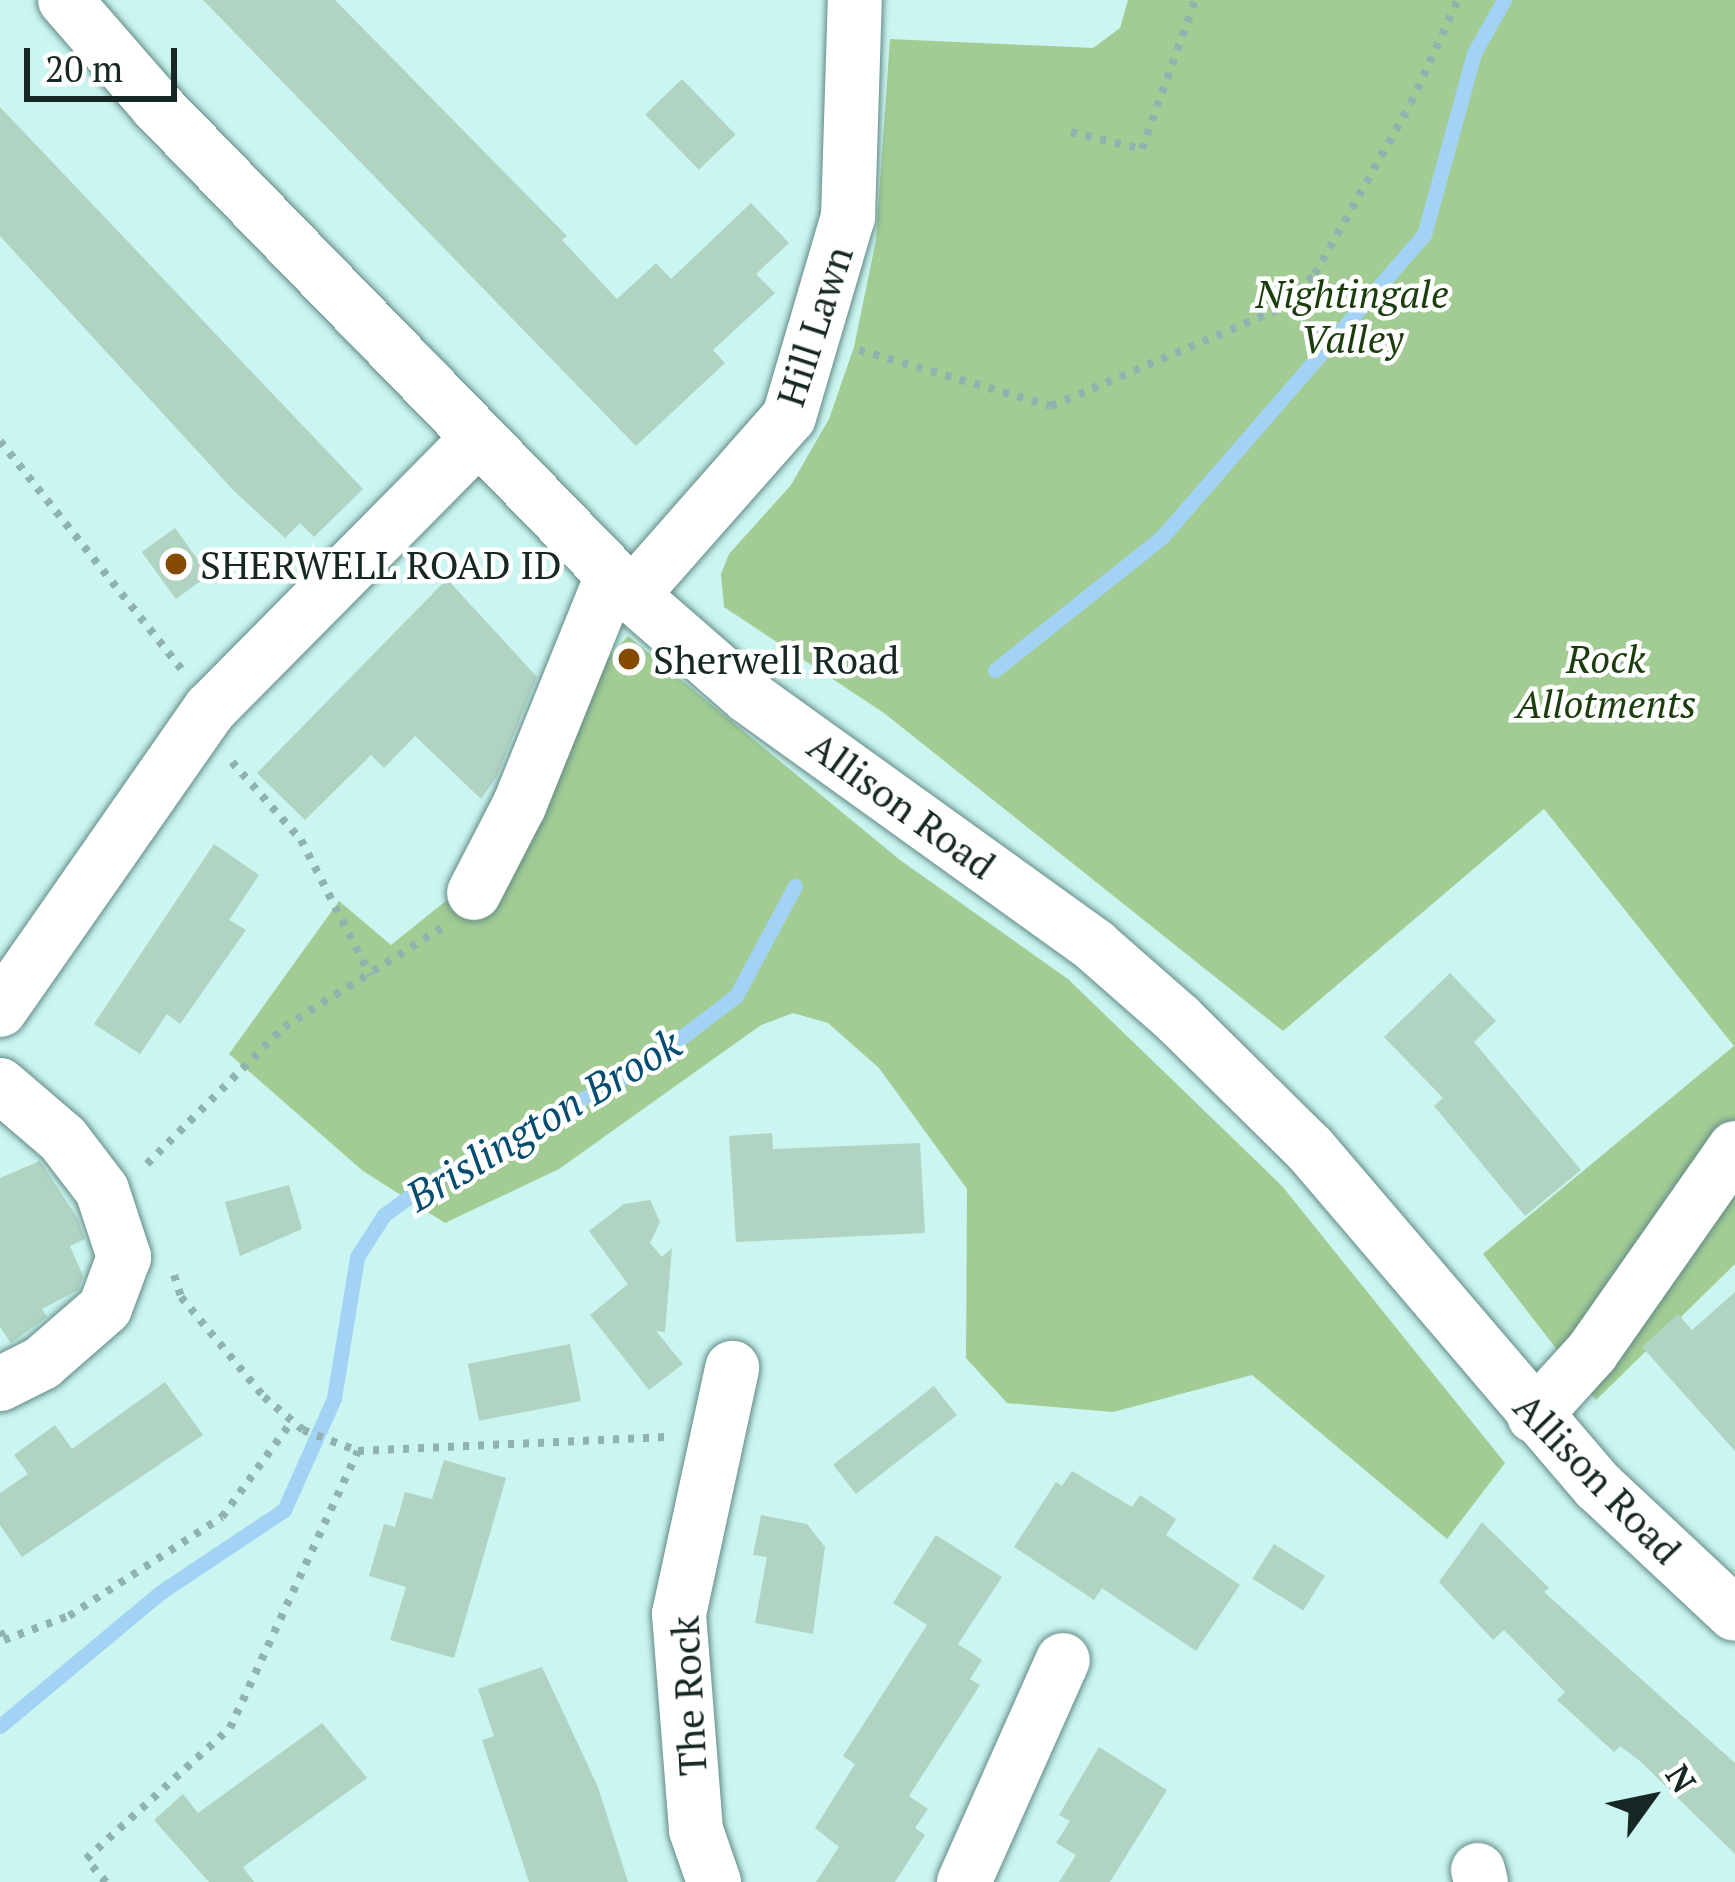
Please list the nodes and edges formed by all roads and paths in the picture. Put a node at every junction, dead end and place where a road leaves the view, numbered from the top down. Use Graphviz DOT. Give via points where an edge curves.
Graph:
graph roads {
  1 [pos="65,0"];
  2 [pos="855,0"];
  3 [pos="1195,0"];
  4 [pos="1458,0"];
  5 [pos="1071,132"];
  6 [pos="818,336"];
  7 [pos="478,438"];
  8 [pos="0,441"];
  9 [pos="622,585"];
  10 [pos="204,718"];
  11 [pos="474,893"];
  12 [pos="370,975"];
  13 [pos="0,1010"];
  14 [pos="0,1085"];
  15 [pos="1735,1148"];
  16 [pos="142,1170"];
  17 [pos="168,1255"];
  18 [pos="733,1368"];
  19 [pos="0,1384"];
  20 [pos="1534,1416"];
  21 [pos="292,1421"];
  22 [pos="355,1450"];
  23 [pos="715,1450"];
  24 [pos="1735,1614"];
  25 [pos="2,1636"];
  26 [pos="1063,1660"];
  27 [pos="106,1882"];
  28 [pos="714,1882"];
  29 [pos="964,1882"];
  1 -- 7 [label="street, Allison Road"];
  2 -- 6 [label="street, Hill Lawn" via="848,217"];
  3 -- 5 [label="path" via="1142,149"];
  4 -- 6 [label="path" via="1315,274 1275,311 1051,406 1003,398"];
  6 -- 9 [label="street, Hill Lawn" via="789,417"];
  7 -- 9 [label="street, Allison Road"];
  7 -- 10 [label="street" via="284,626"];
  8 -- 10 [label="path"];
  9 -- 11 [label="street, Hill Lawn"];
  9 -- 20 [label="street, Allison Road" via="749,698 1076,932 1178,1019 1310,1149"];
  10 -- 12 [label="path" via="301,840"];
  10 -- 13 [label="street"];
  11 -- 12 [label="path" via="440,929"];
  12 -- 16 [label="path" via="284,1028"];
  14 -- 19 [label="street" via="64,1139 102,1190 124,1257 105,1308 42,1363"];
  15 -- 20 [label="street" via="1592,1352"];
  17 -- 21 [label="path" via="181,1297"];
  18 -- 23 [label="street, The Rock"];
  20 -- 24 [label="street, Allison Road"];
  21 -- 22 [label="path"];
  21 -- 25 [label="path" via="258,1478 222,1517 69,1616"];
  22 -- 23 [label="path" via="654,1434"];
  22 -- 27 [label="path" via="230,1728 86,1858"];
  23 -- 28 [label="street, The Rock" via="679,1614 696,1831"];
  26 -- 29 [label="street"];
}
